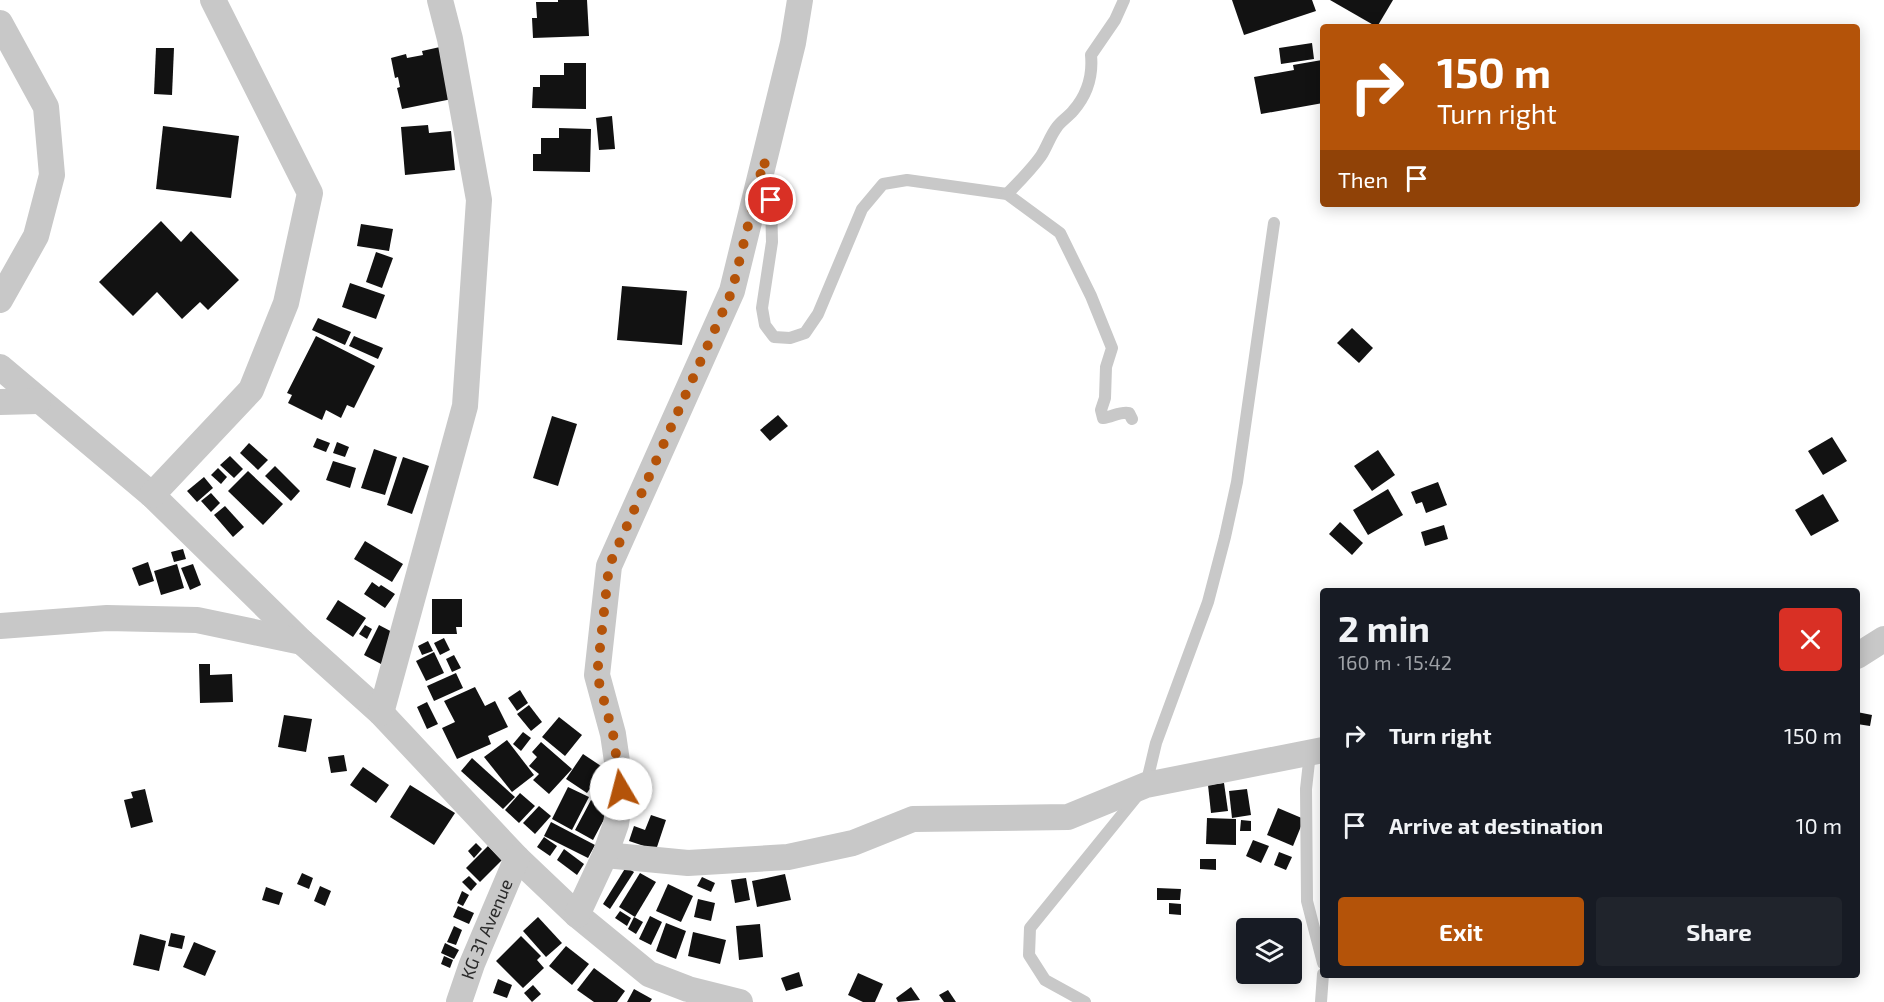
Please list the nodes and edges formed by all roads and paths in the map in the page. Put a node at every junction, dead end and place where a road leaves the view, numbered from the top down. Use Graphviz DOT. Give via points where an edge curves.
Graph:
graph roads {
  1 [pos="213,0"];
  2 [pos="440,0"];
  3 [pos="800,0"];
  4 [pos="1124,0"];
  5 [pos="0,23"];
  6 [pos="764,160"];
  7 [pos="1008,195"];
  8 [pos="1274,223"];
  9 [pos="0,300"];
  10 [pos="0,367"];
  11 [pos="38,401"];
  12 [pos="0,402"];
  13 [pos="1132,419"];
  14 [pos="152,495"];
  15 [pos="0,626"];
  16 [pos="1884,639"];
  17 [pos="302,642"];
  18 [pos="1860,654"];
  19 [pos="381,712"];
  20 [pos="1316,751"];
  21 [pos="1146,785"];
  22 [pos="605,855"];
  23 [pos="517,858"];
  24 [pos="577,915"];
  25 [pos="1320,951"];
  26 [pos="1323,978"];
  27 [pos="713,999"];
  28 [pos="459,1002"];
  29 [pos="740,1002"];
  30 [pos="1085,1002"];
  31 [pos="1320,1002"];
  1 -- 14 [label="street" via="310,193 286,303 251,390"];
  2 -- 19 [label="street" via="479,200 465,406"];
  3 -- 6 [label="street"];
  4 -- 7 [label="lane" via="1090,56 1092,68 1083,97"];
  5 -- 9 [label="street" via="46,107 52,175 36,236"];
  6 -- 7 [label="lane" via="771,200 772,242 762,308 765,325 774,337 806,333 818,314 862,209 883,184 907,180"];
  6 -- 22 [label="street" via="732,291 609,566 597,675 613,734 621,789 616,824"];
  7 -- 13 [label="lane" via="1060,233 1112,348 1106,367 1103,418 1129,412"];
  8 -- 21 [label="lane" via="1237,482 1225,537 1208,602 1156,743"];
  10 -- 11 [label="street"];
  11 -- 12 [label="street"];
  11 -- 14 [label="street"];
  14 -- 17 [label="street"];
  15 -- 17 [label="street" via="106,618 196,620"];
  16 -- 18 [label="street"];
  17 -- 19 [label="street"];
  19 -- 23 [label="street"];
  20 -- 21 [label="street"];
  20 -- 25 [label="lane" via="1306,789 1307,901"];
  21 -- 22 [label="street" via="1068,817 913,819 853,843 788,857 688,863"];
  21 -- 30 [label="lane" via="1030,928 1029,955 1045,980"];
  22 -- 24 [label="street"];
  23 -- 24 [label="street"];
  23 -- 28 [label="street, KG 31 Avenue"];
  24 -- 27 [label="street" via="649,974"];
  26 -- 31 [label="lane"];
  27 -- 29 [label="street"];
}
